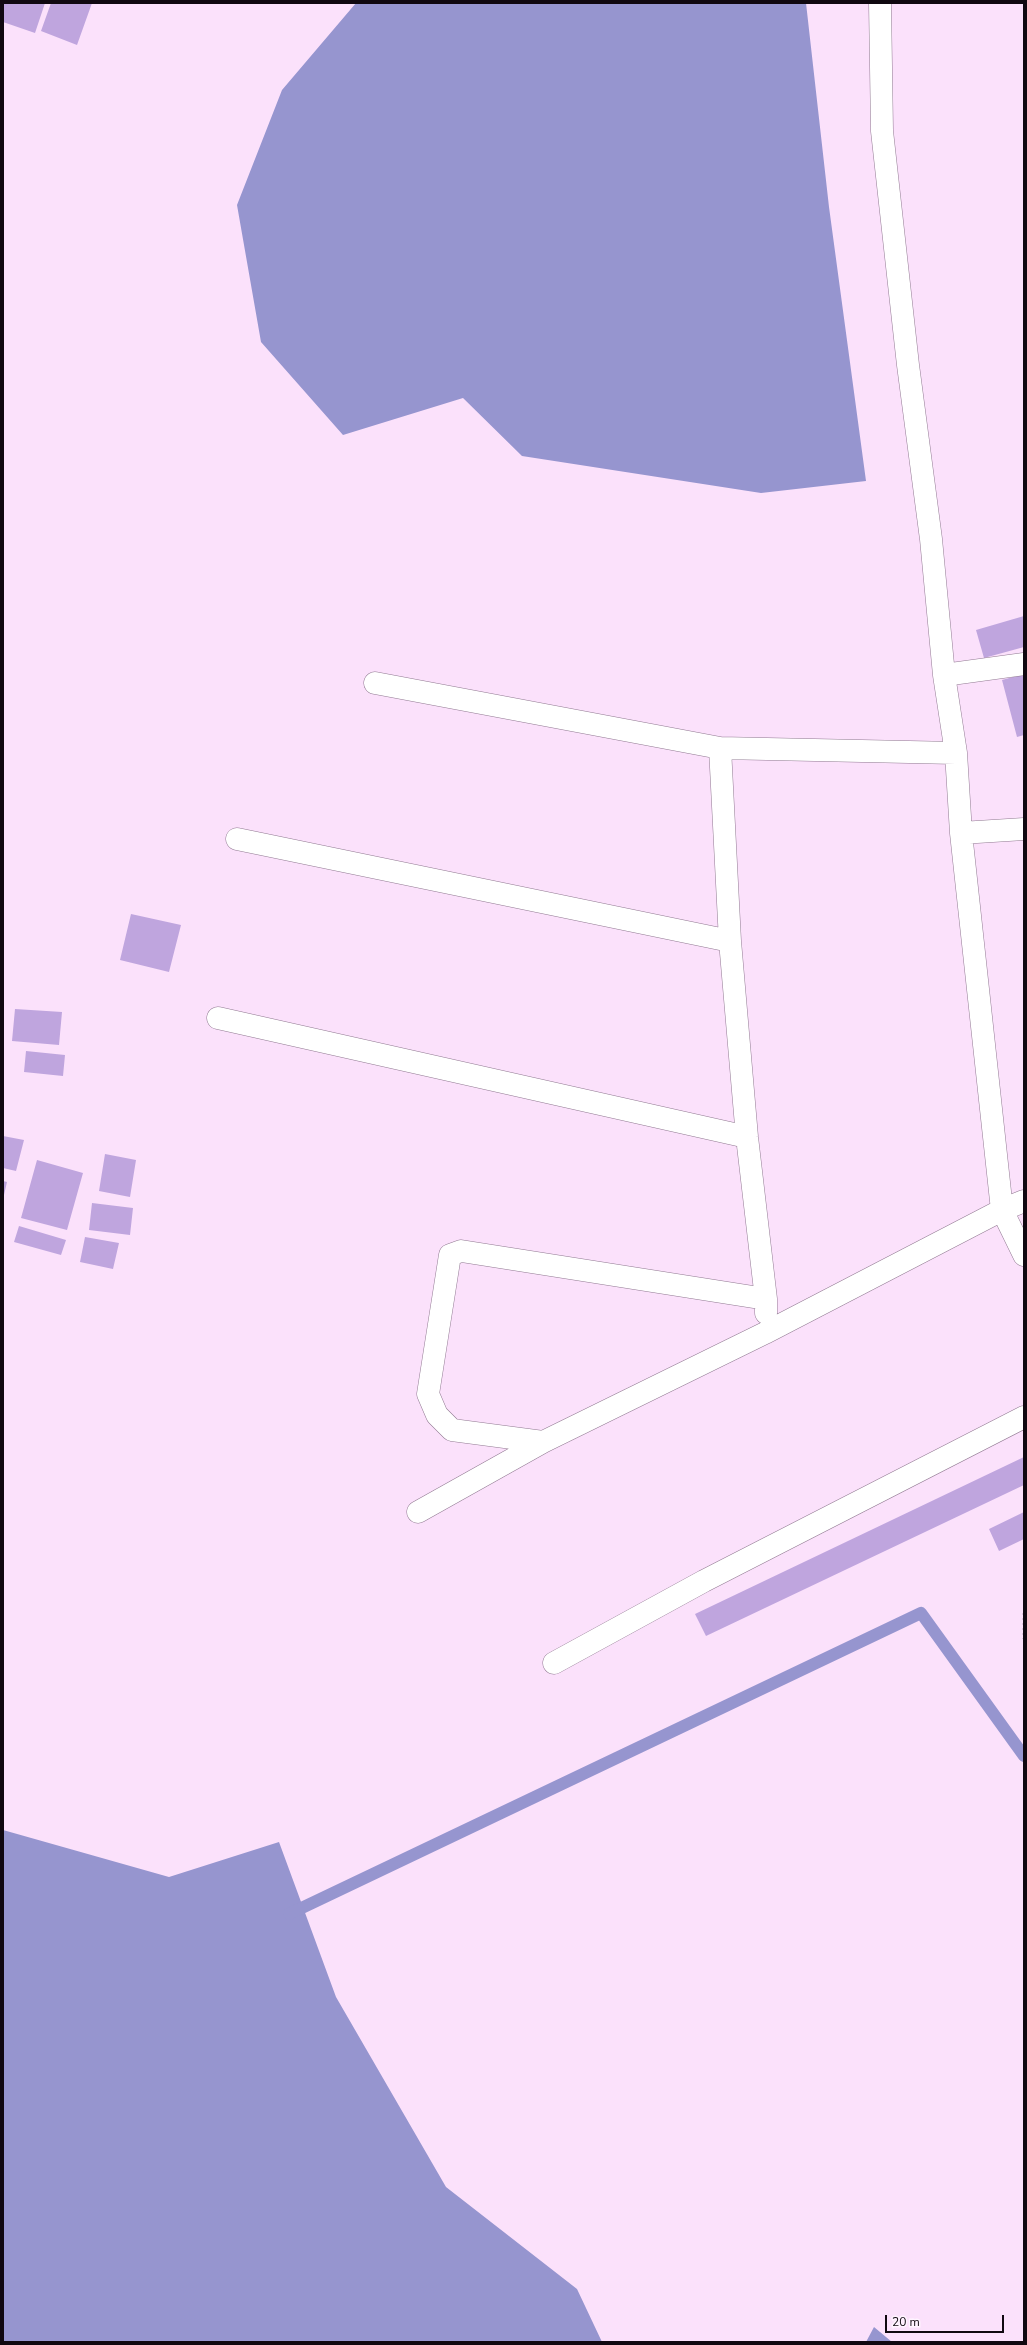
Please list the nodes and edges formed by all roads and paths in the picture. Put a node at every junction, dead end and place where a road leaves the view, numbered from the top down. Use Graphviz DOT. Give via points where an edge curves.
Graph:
graph roads {
  1 [pos="880,3"];
  2 [pos="1024,664"];
  3 [pos="944,675"];
  4 [pos="375,683"];
  5 [pos="720,748"];
  6 [pos="956,753"];
  7 [pos="1024,829"];
  8 [pos="961,833"];
  9 [pos="237,839"];
  10 [pos="730,941"];
  11 [pos="218,1018"];
  12 [pos="747,1137"];
  13 [pos="1024,1201"];
  14 [pos="1002,1210"];
  15 [pos="1024,1255"];
  16 [pos="766,1299"];
  17 [pos="765,1333"];
  18 [pos="1024,1417"];
  19 [pos="543,1442"];
  20 [pos="418,1512"];
  21 [pos="1024,1612"];
  22 [pos="1024,1639"];
  23 [pos="554,1663"];
  1 -- 3 [label="street" via="882,130 906,350 931,539"];
  2 -- 3 [label="street"];
  3 -- 6 [label="street"];
  4 -- 5 [label="street"];
  5 -- 6 [label="street"];
  5 -- 10 [label="street"];
  6 -- 8 [label="street"];
  7 -- 8 [label="street"];
  8 -- 14 [label="street"];
  9 -- 10 [label="street"];
  10 -- 12 [label="street"];
  11 -- 12 [label="street"];
  12 -- 16 [label="street"];
  13 -- 14 [label="street"];
  14 -- 15 [label="street"];
  14 -- 17 [label="street"];
  16 -- 17 [label="street"];
  16 -- 19 [label="street" via="461,1251 450,1255 428,1394 437,1415 452,1430"];
  17 -- 19 [label="street"];
  18 -- 23 [label="street" via="704,1581"];
  19 -- 20 [label="street"];
  21 -- 22 [label="path"];
}
